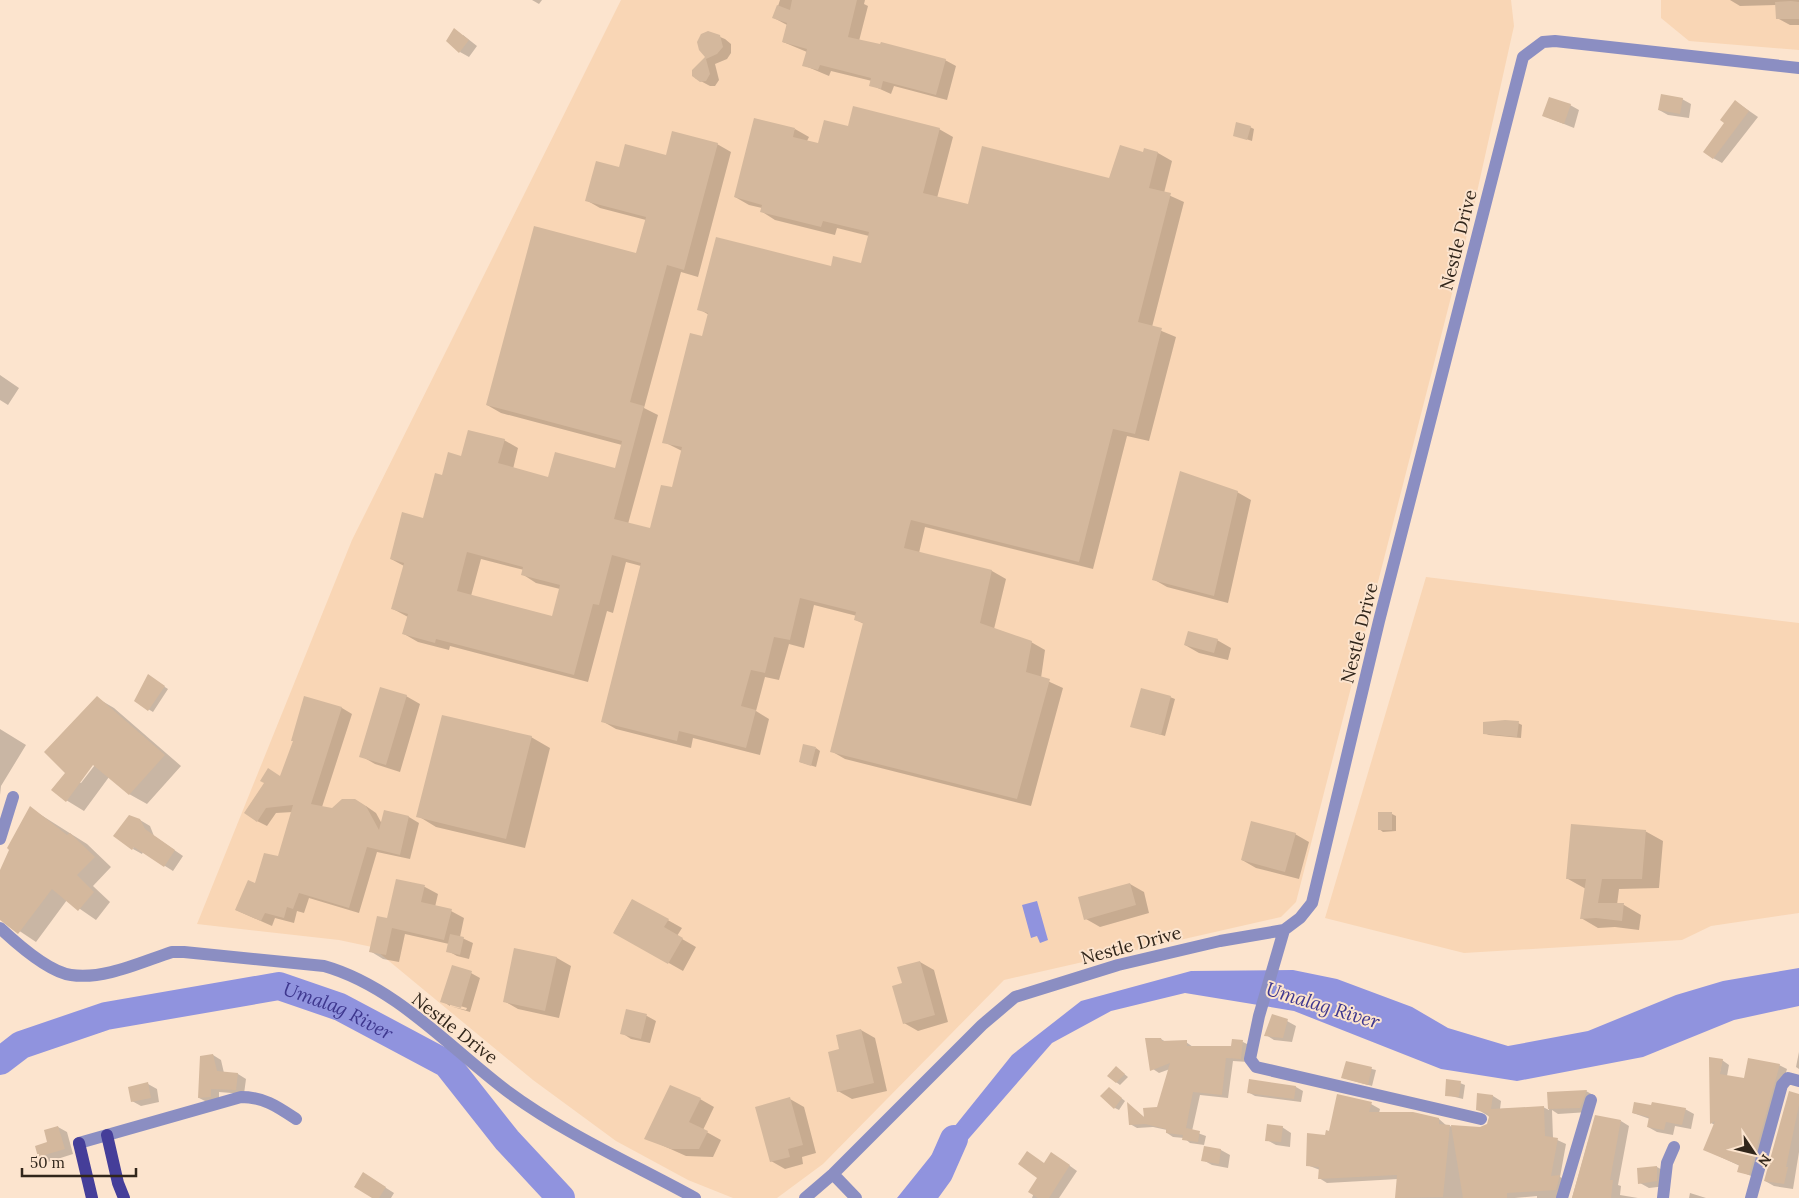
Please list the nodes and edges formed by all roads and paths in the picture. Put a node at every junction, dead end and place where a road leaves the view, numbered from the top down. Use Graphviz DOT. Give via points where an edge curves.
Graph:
graph roads {
  1 [pos="1799,68"];
  2 [pos="13,797"];
  3 [pos="0,838"];
  4 [pos="0,928"];
  5 [pos="1284,930"];
  6 [pos="1799,1081"];
  7 [pos="1591,1100"];
  8 [pos="296,1119"];
  9 [pos="1482,1119"];
  10 [pos="108,1135"];
  11 [pos="79,1143"];
  12 [pos="1674,1147"];
  13 [pos="833,1174"];
  14 [pos="92,1198"];
  15 [pos="124,1198"];
  16 [pos="695,1198"];
  17 [pos="805,1198"];
  18 [pos="856,1198"];
  19 [pos="1562,1198"];
  20 [pos="1663,1198"];
  21 [pos="1667,1198"];
  22 [pos="1672,1198"];
  23 [pos="1750,1198"];
  1 -- 5 [label="street, Nestle Drive" via="1555,41 1543,42 1523,57 1375,638 1320,878 1312,903"];
  2 -- 3 [label="street"];
  4 -- 16 [label="street, Nestle Drive" via="33,955 69,975 98,974 172,952 324,966 361,979 375,986 532,1108"];
  5 -- 9 [label="street" via="1250,1059 1256,1067"];
  5 -- 13 [label="street, Nestle Drive" via="1118,965 1015,997 982,1025"];
  6 -- 23 [label="street" via="1788,1078 1782,1085"];
  7 -- 19 [label="street"];
  8 -- 10 [label="street" via="271,1102 241,1097"];
  10 -- 11 [label="street"];
  10 -- 15 [label="main road"];
  11 -- 14 [label="main road"];
  12 -- 20 [label="street" via="1667,1163"];
  13 -- 17 [label="street, Nestle Drive"];
  13 -- 18 [label="street"];
  21 -- 22 [label="street"];
}
